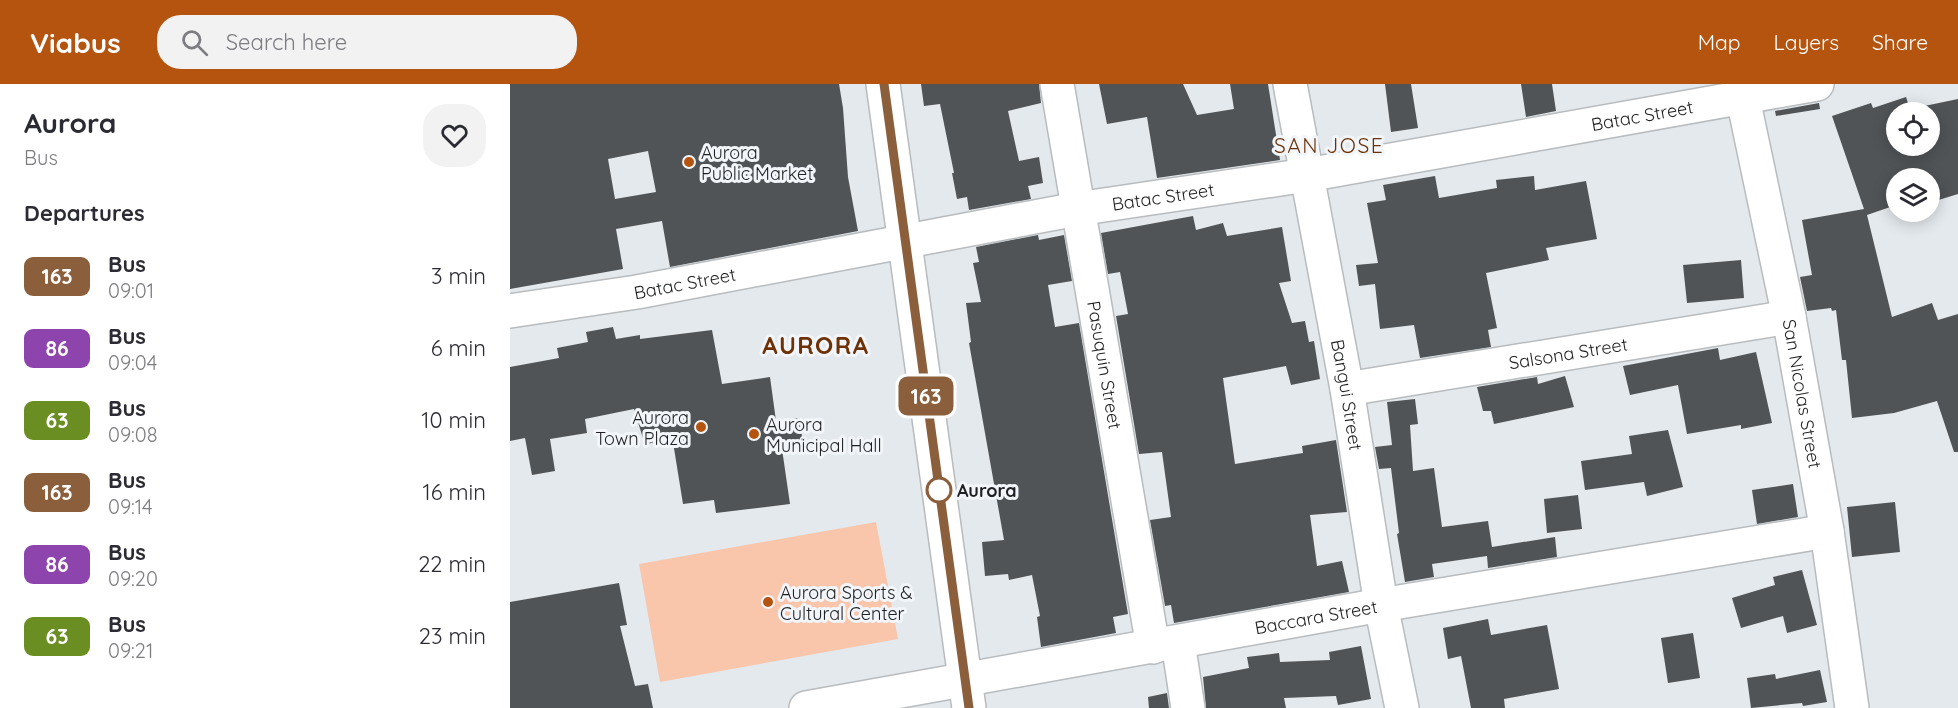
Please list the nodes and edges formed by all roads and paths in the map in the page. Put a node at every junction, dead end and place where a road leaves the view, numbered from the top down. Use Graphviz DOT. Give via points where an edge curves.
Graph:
graph roads {
  1 [pos="884,84"];
  2 [pos="1057,84"];
  3 [pos="1290,84"];
  4 [pos="1817,84"];
  5 [pos="1741,91"];
  6 [pos="1307,175"];
  7 [pos="1077,209"];
  8 [pos="904,241"];
  9 [pos="510,311"];
  10 [pos="1789,317"];
  11 [pos="1347,389"];
  12 [pos="1827,531"];
  13 [pos="1381,605"];
  14 [pos="1166,645"];
  15 [pos="967,694"];
  16 [pos="806,708"];
  17 [pos="1188,708"];
  18 [pos="1402,708"];
  19 [pos="1852,708"];
  1 -- 8 [label="main road"];
  2 -- 7 [label="main road, Pasuquin Street"];
  3 -- 6 [label="main road, Bangui Street"];
  4 -- 5 [label="main road, Batac Street"];
  5 -- 6 [label="main road, Batac Street"];
  5 -- 10 [label="main road, San Nicolas Street"];
  6 -- 7 [label="main road, Batac Street"];
  6 -- 11 [label="main road, Bangui Street"];
  7 -- 8 [label="main road, Batac Street"];
  7 -- 14 [label="main road, Pasuquin Street"];
  8 -- 9 [label="main road, Batac Street" via="637,292"];
  8 -- 15 [label="main road"];
  10 -- 11 [label="main road, Salsona Street"];
  10 -- 12 [label="main road, San Nicolas Street"];
  11 -- 13 [label="main road, Bangui Street"];
  12 -- 13 [label="main road, Baccara Street"];
  12 -- 19 [label="main road, San Nicolas Street"];
  13 -- 14 [label="main road, Baccara Street"];
  13 -- 18 [label="main road, Bangui Street"];
  14 -- 15 [label="main road, Baccara Street"];
  14 -- 17 [label="main road, Pasuquin Street"];
  15 -- 16 [label="main road, Baccara Street"];
}
